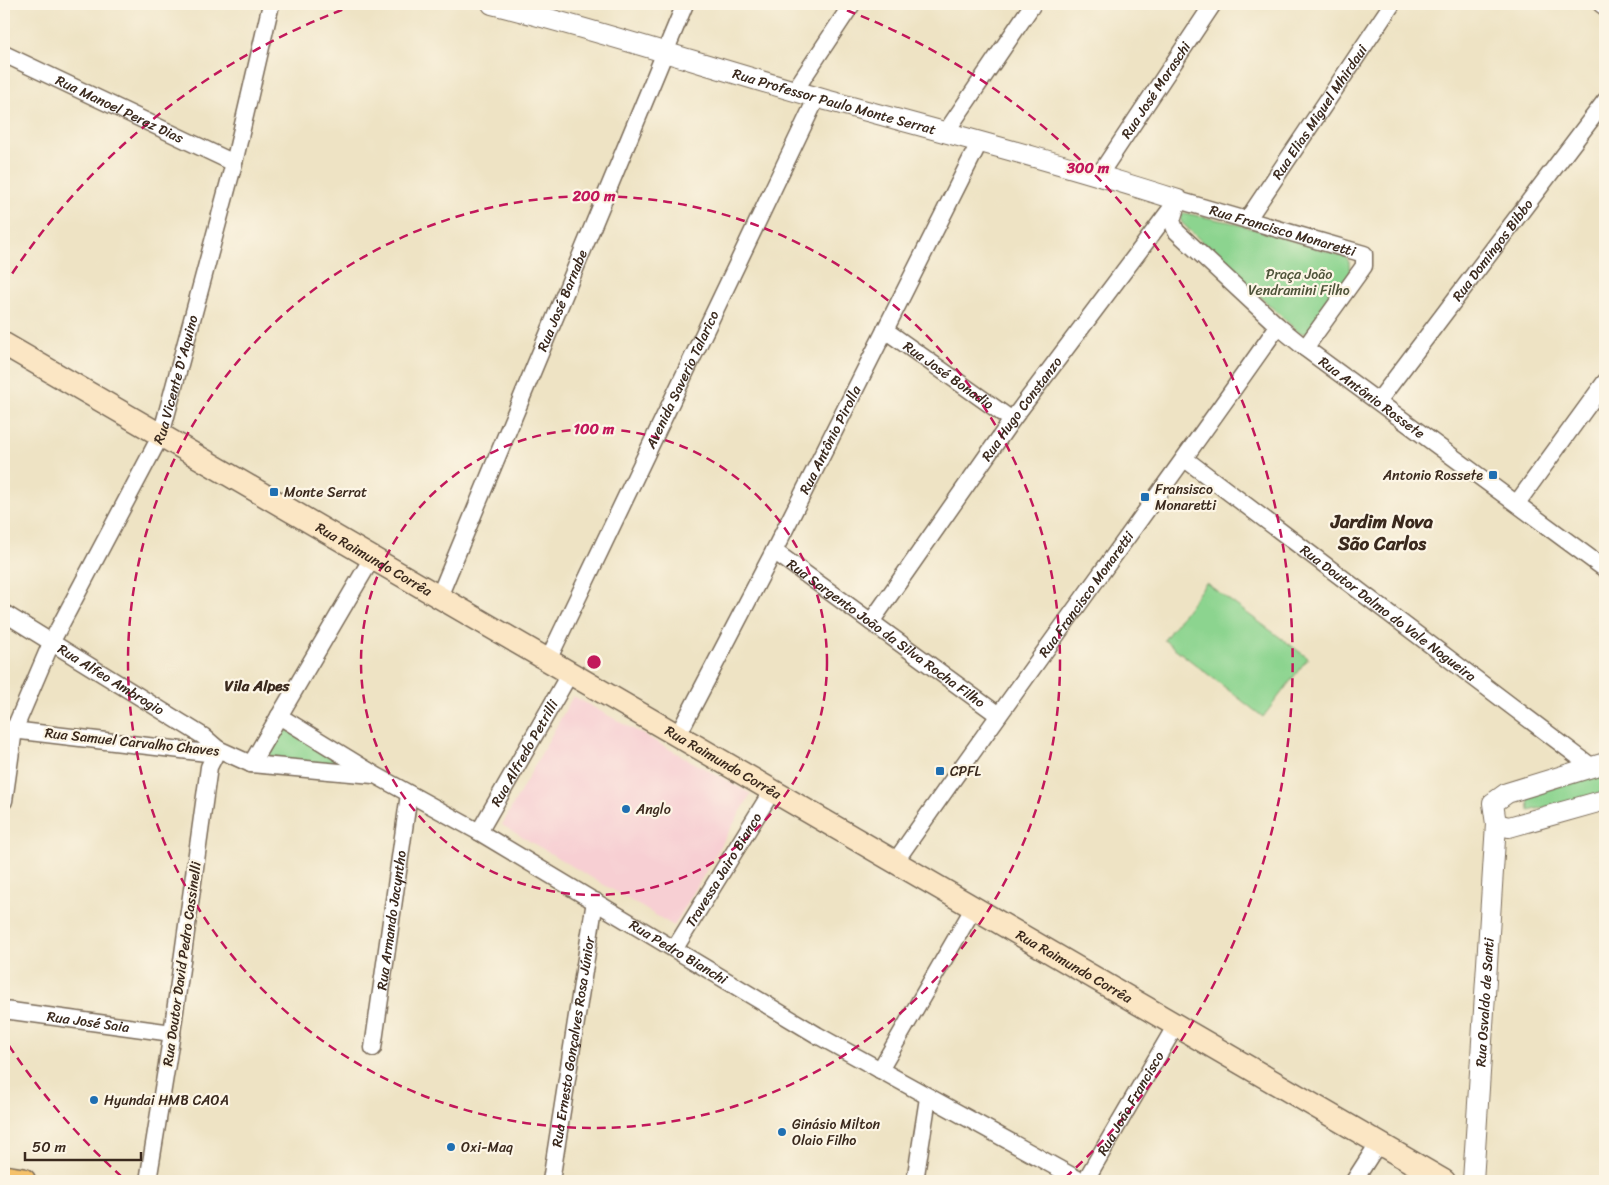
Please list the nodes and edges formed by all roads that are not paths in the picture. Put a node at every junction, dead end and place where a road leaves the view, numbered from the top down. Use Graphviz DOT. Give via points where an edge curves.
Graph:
graph roads {
  1 [pos="271,4"];
  2 [pos="492,4"];
  3 [pos="685,4"];
  4 [pos="852,4"];
  5 [pos="1033,4"];
  6 [pos="1213,4"];
  7 [pos="1392,4"];
  8 [pos="1601,4"];
  9 [pos="1605,7"];
  10 [pos="537,9"];
  11 [pos="4,54"];
  12 [pos="665,54"];
  13 [pos="795,90"];
  14 [pos="816,97"];
  15 [pos="1605,101"];
  16 [pos="946,132"];
  17 [pos="979,143"];
  18 [pos="234,162"];
  19 [pos="1099,175"];
  20 [pos="1178,200"];
  21 [pos="1248,220"];
  22 [pos="1278,326"];
  23 [pos="885,330"];
  24 [pos="4,344"];
  25 [pos="1305,348"];
  26 [pos="1605,382"];
  27 [pos="1379,400"];
  28 [pos="1012,420"];
  29 [pos="161,435"];
  30 [pos="1185,459"];
  31 [pos="1517,503"];
  32 [pos="774,551"];
  33 [pos="372,558"];
  34 [pos="1605,569"];
  35 [pos="439,597"];
  36 [pos="4,613"];
  37 [pos="871,622"];
  38 [pos="52,641"];
  39 [pos="548,660"];
  40 [pos="570,673"];
  41 [pos="998,714"];
  42 [pos="279,716"];
  43 [pos="9,729"];
  44 [pos="678,735"];
  45 [pos="218,749"];
  46 [pos="251,764"];
  47 [pos="1599,765"];
  48 [pos="377,776"];
  49 [pos="772,791"];
  50 [pos="409,794"];
  51 [pos="1605,800"];
  52 [pos="4,801"];
  53 [pos="1496,824"];
  54 [pos="480,832"];
  55 [pos="895,862"];
  56 [pos="595,900"];
  57 [pos="973,908"];
  58 [pos="675,948"];
  59 [pos="4,1010"];
  60 [pos="1176,1026"];
  61 [pos="172,1033"];
  62 [pos="373,1048"];
  63 [pos="880,1070"];
  64 [pos="928,1098"];
  65 [pos="1379,1142"];
  66 [pos="4,1178"];
  67 [pos="23,1181"];
  68 [pos="148,1181"];
  69 [pos="551,1181"];
  70 [pos="915,1181"];
  71 [pos="1081,1181"];
  72 [pos="1084,1181"];
  73 [pos="1354,1181"];
  74 [pos="1444,1181"];
  75 [pos="1473,1181"];
  1 -- 18 [label="street, Rua Vicente D'Aquino"];
  2 -- 10 [label="street, Rua Professor Paulo Monte Serrat"];
  3 -- 12 [label="street, Rua José Barnabe"];
  4 -- 13 [label="street"];
  5 -- 16 [label="street"];
  6 -- 19 [label="street, Rua José Moraschi"];
  7 -- 21 [label="street, Rua Elias Miguel Mhirdaui"];
  8 -- 9 [label="street"];
  10 -- 12 [label="street, Rua Professor Paulo Monte Serrat"];
  11 -- 18 [label="street, Rua Manoel Perez Dias"];
  12 -- 13 [label="street, Rua Professor Paulo Monte Serrat"];
  12 -- 35 [label="street, Rua José Barnabe"];
  13 -- 14 [label="street, Rua Professor Paulo Monte Serrat"];
  14 -- 16 [label="street, Rua Professor Paulo Monte Serrat"];
  14 -- 39 [label="street, Avenida Saverio Talarico"];
  15 -- 27 [label="street, Rua Domingos Bibbo"];
  16 -- 17 [label="street, Rua Professor Paulo Monte Serrat"];
  17 -- 19 [label="street, Rua Professor Paulo Monte Serrat"];
  17 -- 23 [label="street, Rua Antônio Pirolla"];
  18 -- 29 [label="street, Rua Vicente D'Aquino"];
  19 -- 20 [label="street, Rua Professor Paulo Monte Serrat"];
  20 -- 21 [label="street, Rua Francisco Monaretti"];
  20 -- 22 [label="street, Rua Antônio Rossete" via="1172,221 1176,231"];
  20 -- 28 [label="street, Rua Hugo Constanzo"];
  21 -- 25 [label="street, Rua Francisco Monaretti" via="1364,254 1364,266"];
  22 -- 25 [label="street, Rua Antônio Rossete"];
  22 -- 30 [label="street, Rua Francisco Monaretti"];
  23 -- 28 [label="street, Rua José Bonadio"];
  23 -- 32 [label="street, Rua Antônio Pirolla"];
  24 -- 29 [label="main road, Rua Raimundo Corrêa"];
  25 -- 27 [label="street, Rua Antônio Rossete"];
  26 -- 31 [label="street"];
  27 -- 31 [label="street, Rua Antônio Rossete"];
  28 -- 37 [label="street, Rua Hugo Constanzo"];
  29 -- 33 [label="main road, Rua Raimundo Corrêa"];
  29 -- 38 [label="street, Rua Vicente D'Aquino"];
  30 -- 41 [label="street, Rua Francisco Monaretti"];
  30 -- 47 [label="street, Rua Doutor Dalmo do Vale Nogueira"];
  31 -- 34 [label="street, Rua Antônio Rossete"];
  32 -- 37 [label="street, Rua Sargento João da Silva Rocha Filho"];
  32 -- 44 [label="street, Rua Antônio Pirolla"];
  33 -- 35 [label="main road, Rua Raimundo Corrêa"];
  33 -- 42 [label="street"];
  35 -- 39 [label="main road, Rua Raimundo Corrêa"];
  36 -- 38 [label="street, Rua Alfeo Ambrogio"];
  37 -- 41 [label="street, Rua Sargento João da Silva Rocha Filho"];
  38 -- 43 [label="street, Rua Vicente D'Aquino"];
  38 -- 45 [label="street, Rua Alfeo Ambrogio" via="203,736"];
  39 -- 40 [label="main road, Rua Raimundo Corrêa"];
  40 -- 44 [label="main road, Rua Raimundo Corrêa"];
  40 -- 54 [label="street, Rua Alfredo Petrilli"];
  41 -- 55 [label="street, Rua Francisco Monaretti"];
  42 -- 46 [label="street"];
  42 -- 48 [label="street, Rua Pedro Bianchi"];
  43 -- 45 [label="street, Rua Samuel Carvalho Chaves" via="207,753"];
  43 -- 52 [label="street"];
  44 -- 49 [label="main road, Rua Raimundo Corrêa"];
  45 -- 46 [label="street, Rua Samuel Carvalho Chaves"];
  45 -- 61 [label="street, Rua Doutor David Pedro Cassinelli" via="209,767"];
  46 -- 48 [label="street, Rua Samuel Carvalho Chaves"];
  47 -- 53 [label="street, Rua Osvaldo de Santi" via="1498,798 1493,803"];
  48 -- 50 [label="street, Rua Pedro Bianchi"];
  49 -- 55 [label="main road, Rua Raimundo Corrêa"];
  49 -- 58 [label="street, Travessa Jairo Bianco"];
  50 -- 54 [label="street, Rua Pedro Bianchi"];
  50 -- 62 [label="street, Rua Armando Jacyntho"];
  51 -- 53 [label="street" via="1509,827"];
  53 -- 75 [label="street, Rua Osvaldo de Santi"];
  54 -- 56 [label="street, Rua Pedro Bianchi"];
  55 -- 57 [label="main road, Rua Raimundo Corrêa"];
  56 -- 58 [label="street, Rua Pedro Bianchi"];
  56 -- 69 [label="street, Rua Ernesto Gonçalves Rosa Júnior"];
  57 -- 60 [label="main road, Rua Raimundo Corrêa"];
  57 -- 63 [label="street"];
  58 -- 63 [label="street, Rua Pedro Bianchi"];
  59 -- 61 [label="street, Rua José Saia"];
  60 -- 65 [label="main road, Rua Raimundo Corrêa"];
  60 -- 72 [label="street, Rua João Francisco"];
  61 -- 68 [label="street, Rua Doutor David Pedro Cassinelli"];
  63 -- 64 [label="street, Rua Pedro Bianchi"];
  64 -- 70 [label="street"];
  64 -- 71 [label="street, Rua Pedro Bianchi"];
  65 -- 73 [label="street"];
  65 -- 74 [label="main road, Rua Raimundo Corrêa"];
  66 -- 67 [label="main road"];
}
